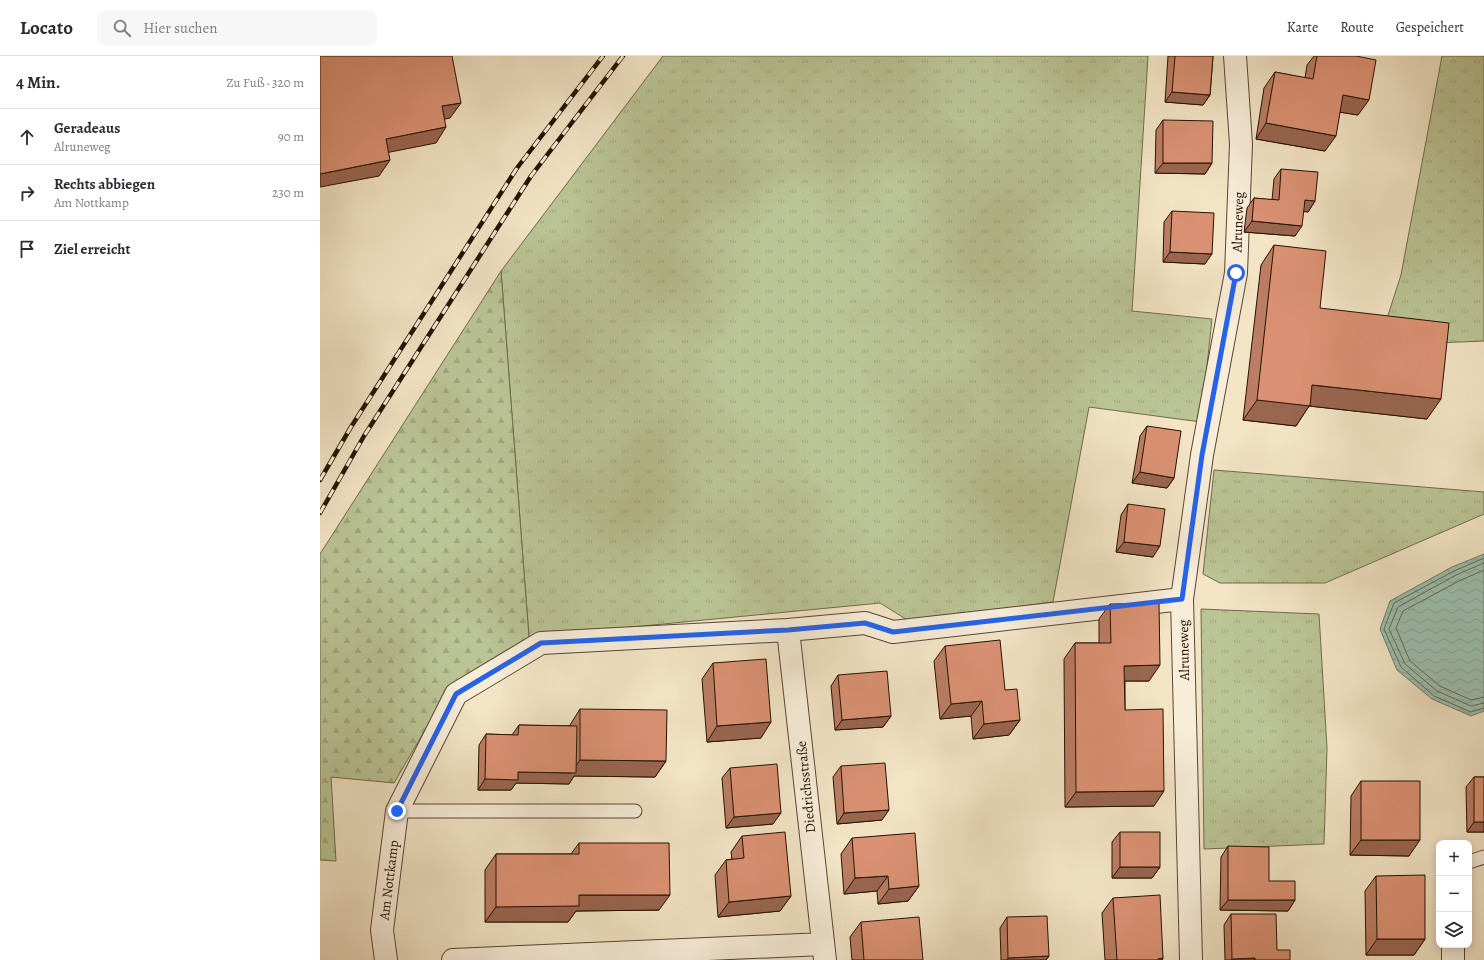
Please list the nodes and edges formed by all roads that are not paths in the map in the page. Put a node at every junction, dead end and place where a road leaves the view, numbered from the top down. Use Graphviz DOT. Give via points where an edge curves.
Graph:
graph roads {
  1 [pos="1235,56"];
  2 [pos="1182,599"];
  3 [pos="788,630"];
  4 [pos="397,811"];
  5 [pos="635,811"];
  6 [pos="1484,857"];
  7 [pos="1472,861"];
  8 [pos="1453,948"];
  9 [pos="824,952"];
  10 [pos="386,960"];
  11 [pos="453,960"];
  12 [pos="1191,960"];
  13 [pos="1453,960"];
  1 -- 2 [label="street, Alruneweg" via="1241,144 1236,273 1202,455"];
  2 -- 3 [label="street, Am Nottkamp" via="893,632 865,623"];
  2 -- 12 [label="street, Alruneweg"];
  3 -- 4 [label="street, Am Nottkamp" via="541,643 456,694"];
  3 -- 9 [label="street, Diedrichsstraße"];
  4 -- 5 [label="lane"];
  4 -- 10 [label="street, Am Nottkamp" via="382,930"];
  6 -- 7 [label="lane"];
  8 -- 13 [label="street"];
  9 -- 11 [label="street, Diedrichsstraße"];
}
